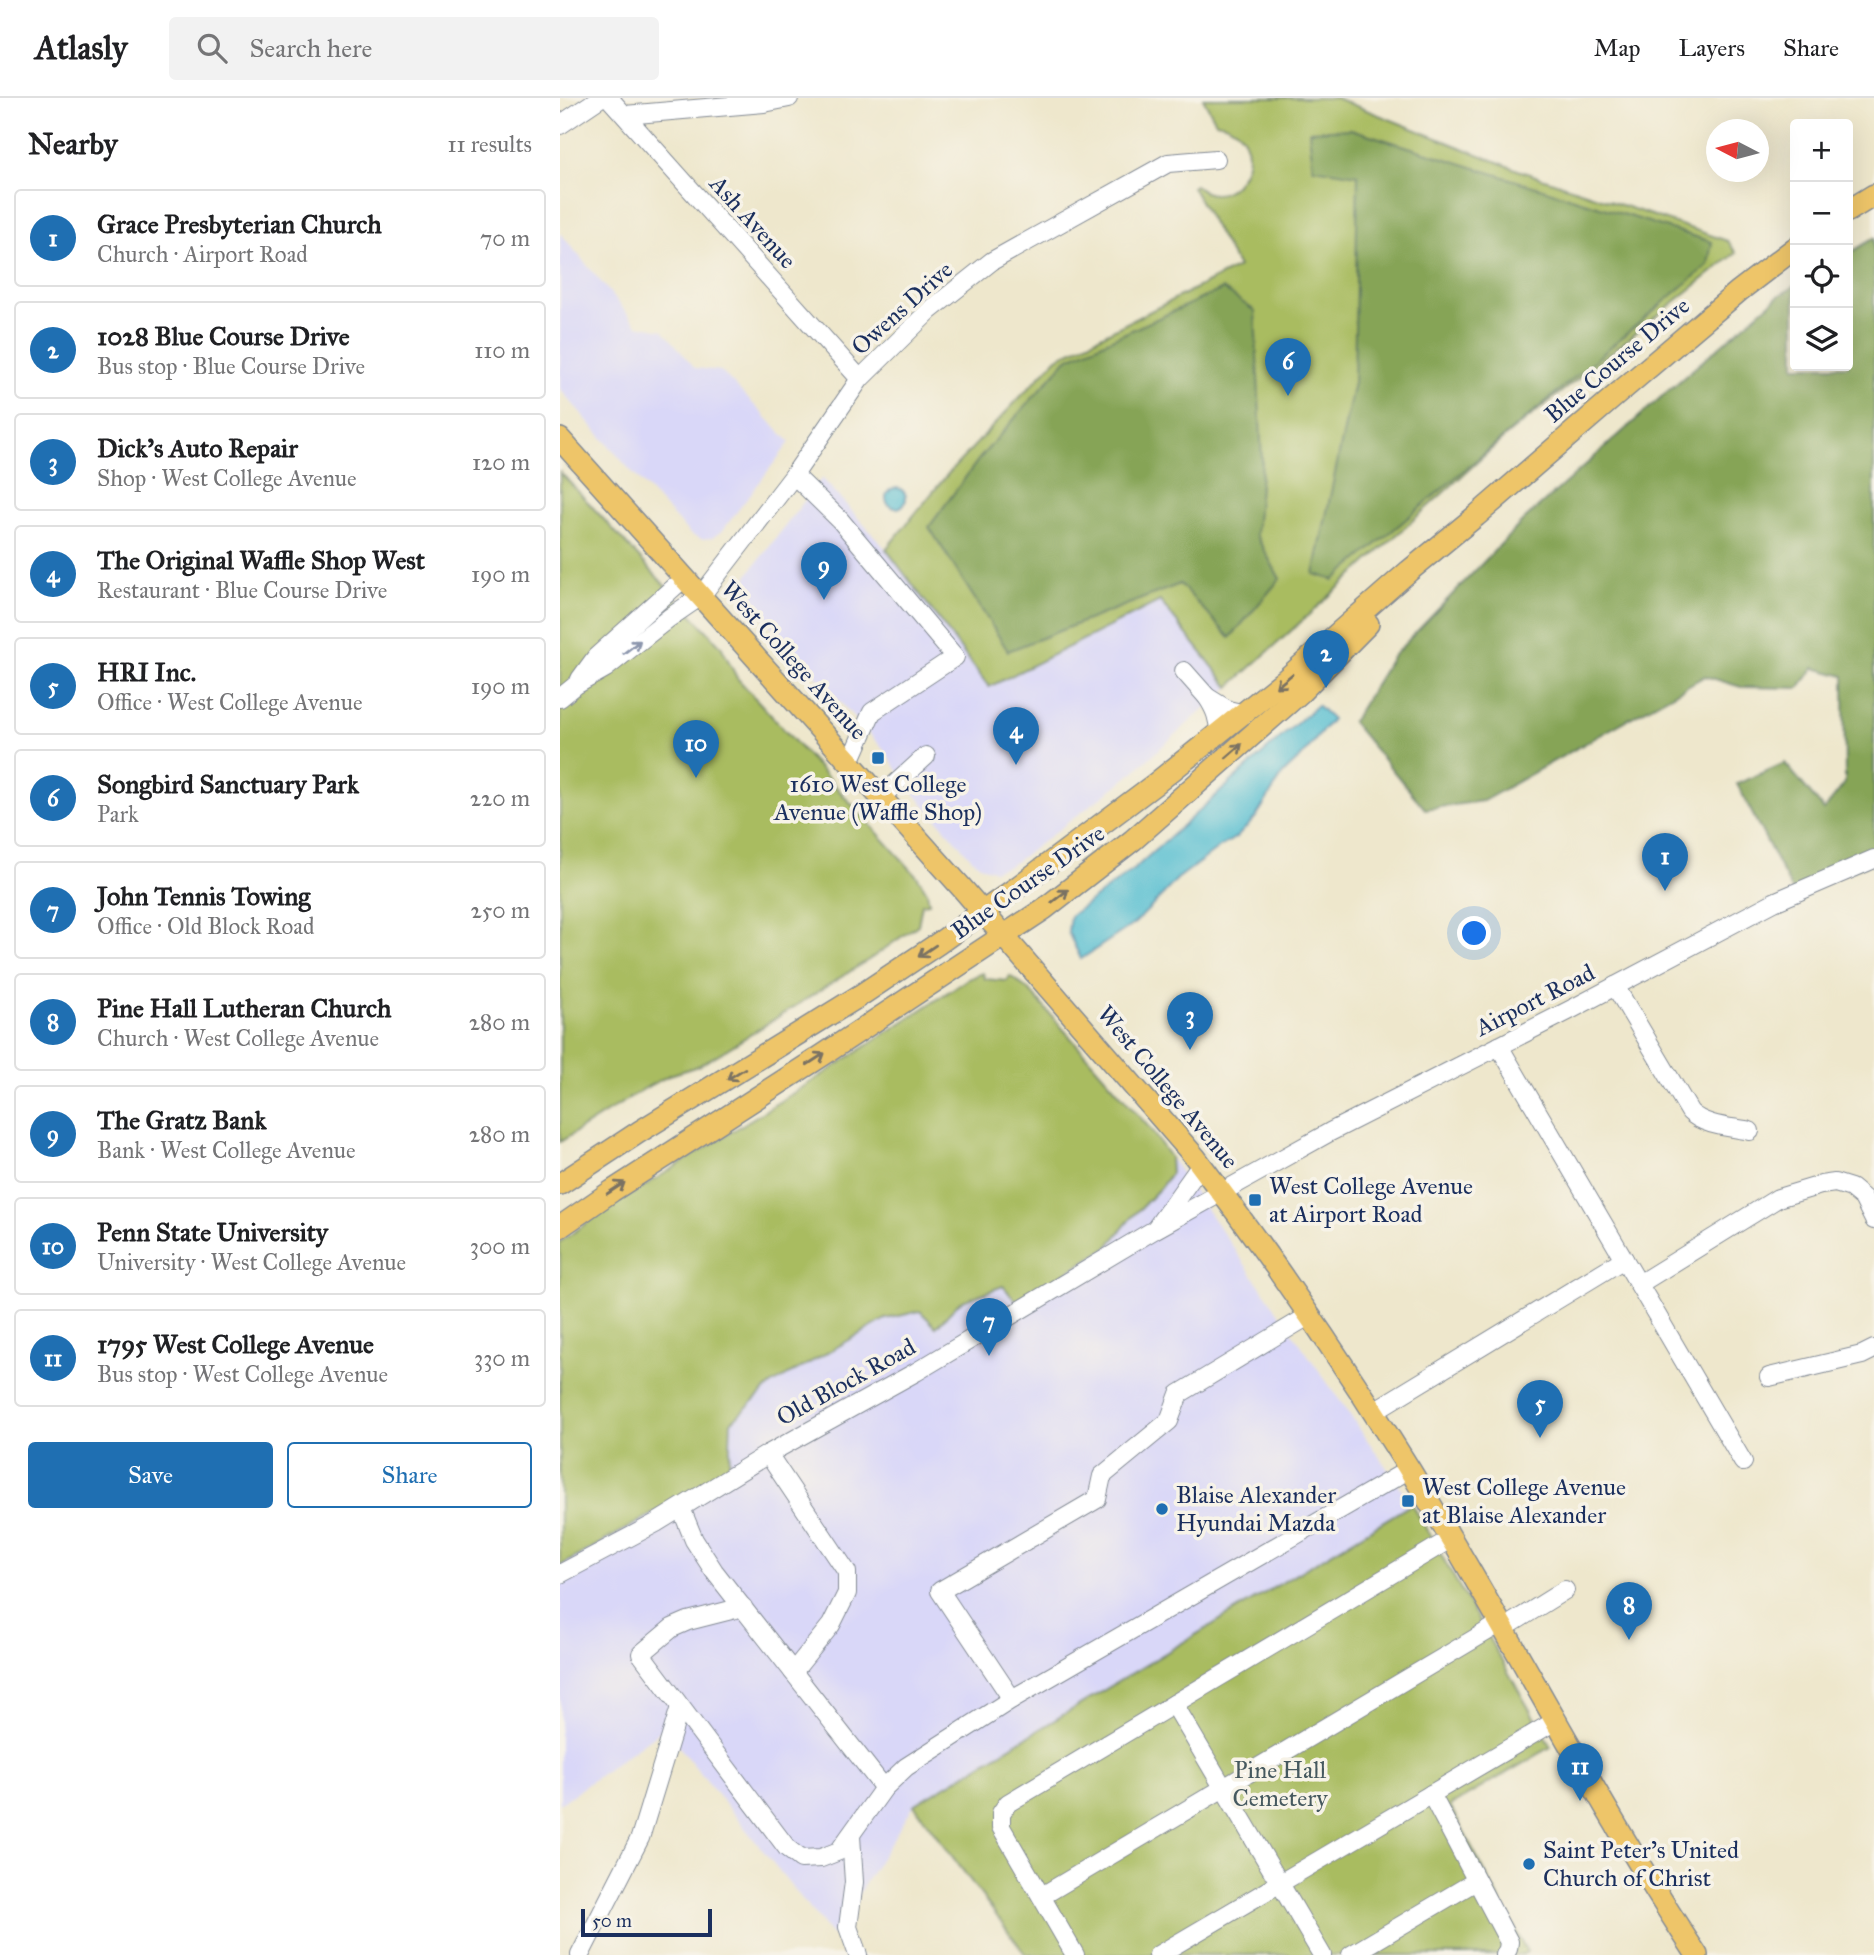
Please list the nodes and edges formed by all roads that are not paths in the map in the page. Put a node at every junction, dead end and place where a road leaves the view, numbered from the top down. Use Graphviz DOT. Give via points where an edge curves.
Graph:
graph roads {
  1 [pos="600,98"];
  2 [pos="609,98"];
  3 [pos="789,98"];
  4 [pos="625,116"];
  5 [pos="560,125"];
  6 [pos="1216,159"];
  7 [pos="1874,195"];
  8 [pos="1853,208"];
  9 [pos="1790,252"];
  10 [pos="860,379"];
  11 [pos="560,439"];
  12 [pos="794,475"];
  13 [pos="1476,516"];
  14 [pos="684,578"];
  15 [pos="701,596"];
  16 [pos="1184,671"];
  17 [pos="576,685"];
  18 [pos="1207,697"];
  19 [pos="560,698"];
  20 [pos="1245,713"];
  21 [pos="1219,734"];
  22 [pos="926,756"];
  23 [pos="850,762"];
  24 [pos="881,797"];
  25 [pos="1874,859"];
  26 [pos="983,912"];
  27 [pos="1003,935"];
  28 [pos="1615,986"];
  29 [pos="1499,1046"];
  30 [pos="1750,1131"];
  31 [pos="1201,1165"];
  32 [pos="560,1184"];
  33 [pos="1223,1193"];
  34 [pos="1874,1220"];
  35 [pos="560,1227"];
  36 [pos="1154,1230"];
  37 [pos="1624,1259"];
  38 [pos="1639,1284"];
  39 [pos="1310,1315"];
  40 [pos="1874,1349"];
  41 [pos="1769,1377"];
  42 [pos="1374,1411"];
  43 [pos="768,1454"];
  44 [pos="1743,1462"];
  45 [pos="1410,1469"];
  46 [pos="681,1508"];
  47 [pos="1452,1538"];
  48 [pos="560,1574"];
  49 [pos="1565,1590"];
  50 [pos="743,1607"];
  51 [pos="1502,1626"];
  52 [pos="793,1672"];
  53 [pos="1012,1699"];
  54 [pos="1174,1704"];
  55 [pos="680,1707"];
  56 [pos="1557,1720"];
  57 [pos="884,1788"];
  58 [pos="1223,1788"];
  59 [pos="1431,1794"];
  60 [pos="851,1836"];
  61 [pos="1476,1881"];
  62 [pos="1280,1883"];
  63 [pos="1042,1896"];
  64 [pos="580,1955"];
  65 [pos="858,1955"];
  66 [pos="1075,1955"];
  67 [pos="1158,1955"];
  68 [pos="1322,1955"];
  69 [pos="1351,1955"];
  70 [pos="1505,1955"];
  71 [pos="1697,1955"];
  1 -- 5 [label="street"];
  2 -- 4 [label="street, Ash Avenue"];
  3 -- 4 [label="street"];
  4 -- 10 [label="street, Ash Avenue"];
  6 -- 10 [label="street, Owens Drive" via="1168,163 992,261 929,311"];
  7 -- 8 [label="main road"];
  9 -- 13 [label="main road, Blue Course Drive"];
  10 -- 12 [label="street, Owens Drive"];
  11 -- 14 [label="main road, West College Avenue"];
  12 -- 15 [label="street, Owens Drive"];
  12 -- 23 [label="street" via="840,520 955,657 872,712"];
  13 -- 20 [label="main road, Blue Course Drive, one-way"];
  27 -- 13 [label="main road, Blue Course Drive, one-way" via="1133,840 1269,720"];
  14 -- 15 [label="main road, West College Avenue"];
  14 -- 17 [label="street" via="596,657"];
  17 -- 15 [label="street, Owens Drive, one-way" via="606,668"];
  15 -- 23 [label="main road, West College Avenue"];
  16 -- 18 [label="street"];
  17 -- 19 [label="street"];
  18 -- 20 [label="street" via="1228,710"];
  18 -- 21 [label="street" via="1216,711"];
  20 -- 21 [label="main road, Blue Course Drive"];
  21 -- 26 [label="main road, Blue Course Drive"];
  22 -- 24 [label="street"];
  23 -- 24 [label="main road, West College Avenue"];
  24 -- 26 [label="main road, West College Avenue"];
  25 -- 28 [label="street, Airport Road" via="1774,902"];
  26 -- 27 [label="main road, West College Avenue"];
  26 -- 32 [label="main road, Blue Course Drive, one-way" via="861,995"];
  27 -- 31 [label="main road, West College Avenue"];
  35 -- 27 [label="main road, Blue Course Drive, one-way"];
  28 -- 29 [label="street, Airport Road"];
  28 -- 30 [label="street" via="1690,1112 1706,1122"];
  29 -- 33 [label="street, Airport Road" via="1330,1132"];
  29 -- 37 [label="street"];
  31 -- 33 [label="main road, West College Avenue"];
  31 -- 36 [label="street, Old Block Road"];
  33 -- 36 [label="street, Old Block Road"];
  33 -- 39 [label="main road, West College Avenue"];
  34 -- 38 [label="street" via="1863,1198 1851,1188 1821,1185 1778,1198"];
  36 -- 43 [label="street, Old Block Road"];
  37 -- 38 [label="street"];
  37 -- 42 [label="street"];
  38 -- 44 [label="street"];
  39 -- 42 [label="main road, West College Avenue"];
  39 -- 53 [label="street" via="1179,1394 1169,1421 1102,1476 1097,1499 940,1591"];
  40 -- 41 [label="street"];
  42 -- 45 [label="main road, West College Avenue"];
  43 -- 46 [label="street, Old Block Road"];
  43 -- 52 [label="street" via="847,1572 848,1593 831,1625"];
  45 -- 47 [label="main road, West College Avenue"];
  45 -- 53 [label="street"];
  46 -- 48 [label="street, Old Block Road"];
  46 -- 50 [label="street" via="694,1540"];
  47 -- 51 [label="main road, West College Avenue"];
  47 -- 54 [label="street"];
  49 -- 51 [label="street"];
  50 -- 52 [label="street"];
  50 -- 55 [label="street" via="688,1621 641,1654"];
  51 -- 56 [label="main road, West College Avenue"];
  51 -- 58 [label="street"];
  52 -- 57 [label="street"];
  53 -- 57 [label="street" via="906,1766"];
  54 -- 58 [label="street"];
  54 -- 63 [label="street" via="1008,1803 1001,1813 1002,1827"];
  55 -- 60 [label="street" via="787,1848 802,1859 821,1858 839,1851"];
  55 -- 64 [label="street" via="640,1838"];
  56 -- 59 [label="street"];
  56 -- 71 [label="main road, West College Avenue"];
  57 -- 60 [label="street"];
  58 -- 62 [label="street"];
  58 -- 63 [label="street"];
  59 -- 61 [label="street"];
  59 -- 62 [label="street"];
  60 -- 65 [label="street" via="854,1882 848,1927"];
  61 -- 69 [label="street"];
  61 -- 70 [label="street" via="1508,1942"];
  62 -- 67 [label="street"];
  62 -- 68 [label="street"];
  63 -- 66 [label="street"];
}
